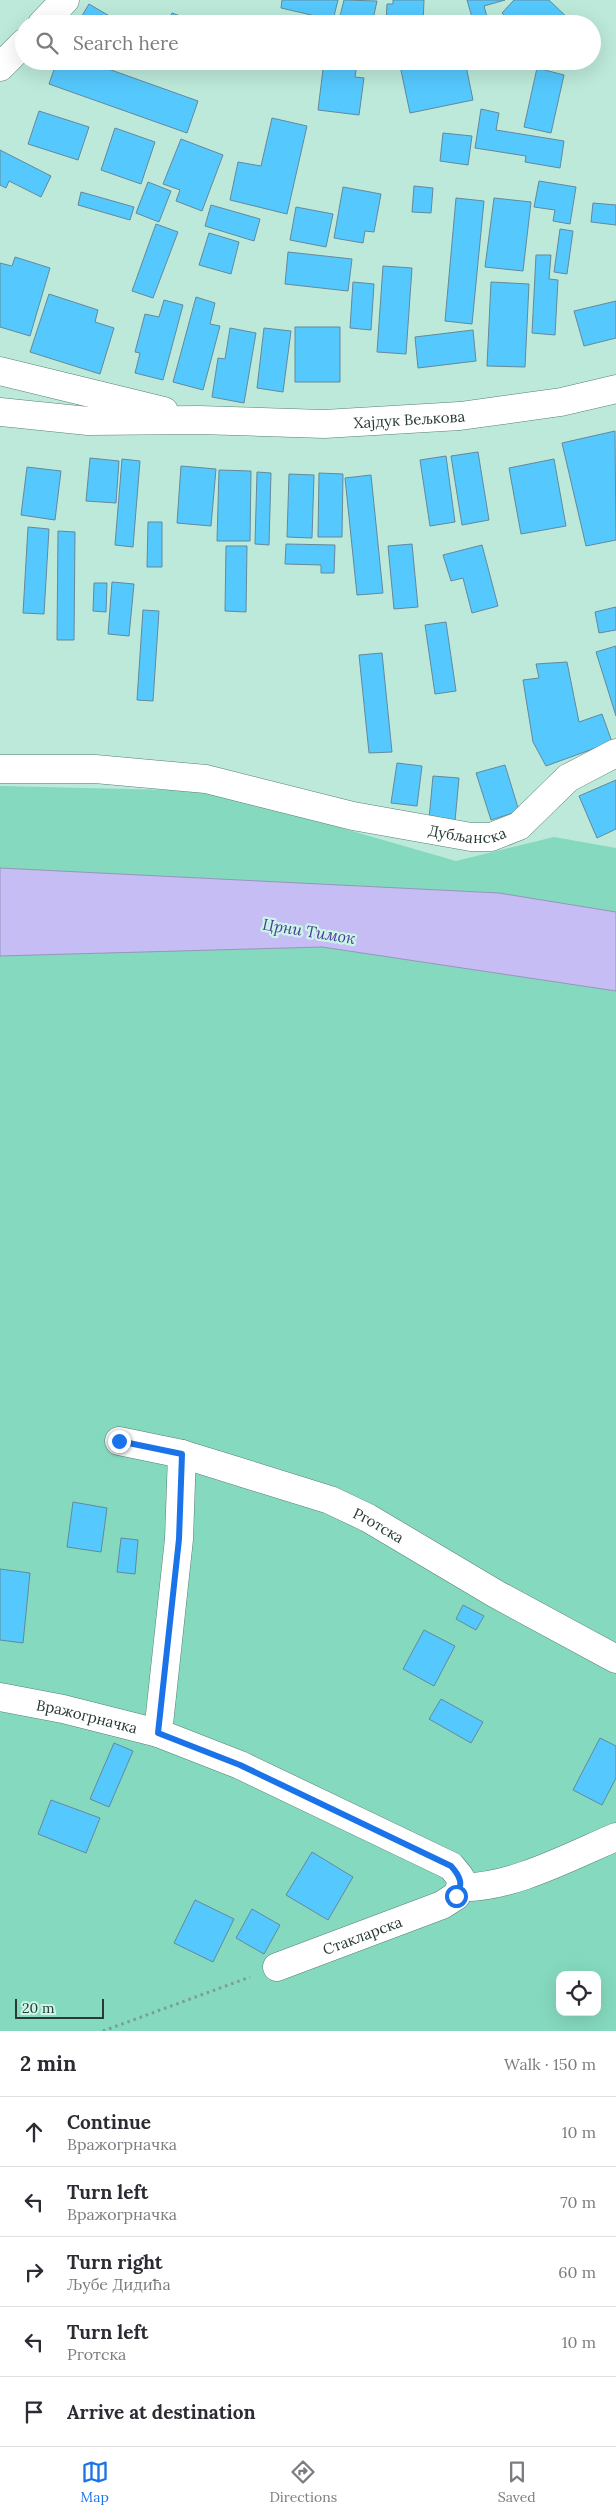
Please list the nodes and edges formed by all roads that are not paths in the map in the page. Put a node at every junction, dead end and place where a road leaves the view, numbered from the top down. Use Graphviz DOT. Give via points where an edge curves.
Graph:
graph roads {
  1 [pos="65,0"];
  2 [pos="51,15"];
  3 [pos="15,52"];
  4 [pos="0,67"];
  5 [pos="0,371"];
  6 [pos="616,389"];
  7 [pos="0,412"];
  8 [pos="199,420"];
  9 [pos="616,753"];
  10 [pos="0,769"];
  11 [pos="119,1441"];
  12 [pos="182,1454"];
  13 [pos="616,1659"];
  14 [pos="0,1697"];
  15 [pos="158,1733"];
  16 [pos="616,1837"];
  17 [pos="461,1887"];
  18 [pos="277,1967"];
  1 -- 2 [label="street"];
  3 -- 4 [label="street"];
  5 -- 8 [label="street, Хајдук Вељкова"];
  6 -- 8 [label="street, Хајдук Вељкова" via="508,410 406,420 324,424"];
  7 -- 8 [label="street, Хајдук Вељкова" via="88,421"];
  9 -- 10 [label="street, Дубљанска" via="568,778 519,826 491,837 471,837 352,816 206,778 95,769"];
  11 -- 12 [label="street, Рготска"];
  12 -- 13 [label="street, Рготска" via="330,1500 368,1518 496,1594"];
  12 -- 15 [label="street" via="179,1539"];
  14 -- 15 [label="street, Вражогрначка"];
  15 -- 17 [label="street, Вражогрначка" via="240,1765 419,1849 451,1866 460,1877"];
  16 -- 17 [label="street" via="529,1873 490,1884"];
  17 -- 18 [label="street, Стакларска" via="456,1896 442,1905"];
}
